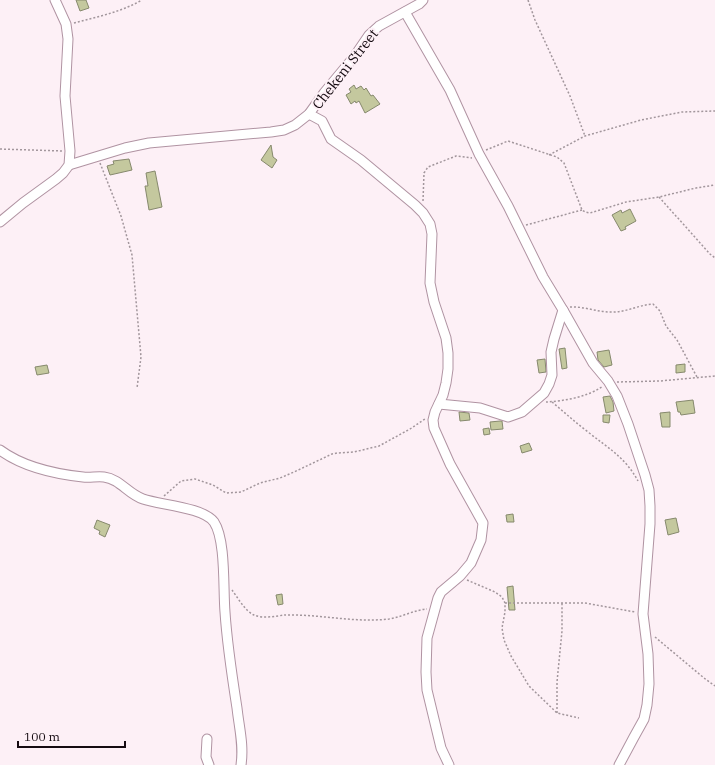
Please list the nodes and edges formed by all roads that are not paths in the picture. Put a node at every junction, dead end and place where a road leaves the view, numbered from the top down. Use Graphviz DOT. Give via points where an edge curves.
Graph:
graph roads {
  1 [pos="54,0"];
  2 [pos="423,0"];
  3 [pos="405,12"];
  4 [pos="309,114"];
  5 [pos="69,165"];
  6 [pos="0,222"];
  7 [pos="563,310"];
  8 [pos="437,408"];
  9 [pos="0,450"];
  10 [pos="207,739"];
  11 [pos="209,765"];
  12 [pos="242,765"];
  13 [pos="449,765"];
  14 [pos="619,765"];
  1 -- 5 [label="street" via="66,24 68,55 65,96"];
  2 -- 3 [label="street, Chekeni Street"];
  3 -- 4 [label="street, Chekeni Street" via="379,26 369,35"];
  3 -- 7 [label="street" via="450,90 479,154 543,278"];
  4 -- 5 [label="street, Chekeni Street" via="284,130 149,143"];
  4 -- 8 [label="street" via="322,121 332,139 421,211 430,224 430,283 446,338 448,369 443,396"];
  5 -- 6 [label="street" via="56,179"];
  7 -- 8 [label="street" via="551,352 552,375 549,384 544,393 522,412 508,417 480,408"];
  7 -- 14 [label="street" via="593,363 617,396 645,475 650,498 643,614 648,654 648,705 644,719"];
  8 -- 13 [label="street" via="433,420 438,438 483,523 481,540 471,563 441,592 427,638 427,684 441,748"];
  9 -- 12 [label="street" via="18,461 57,473 84,477 104,476 115,480 142,499 204,515 213,521 220,534 230,662 242,739"];
  10 -- 11 [label="street" via="206,757"];
}
